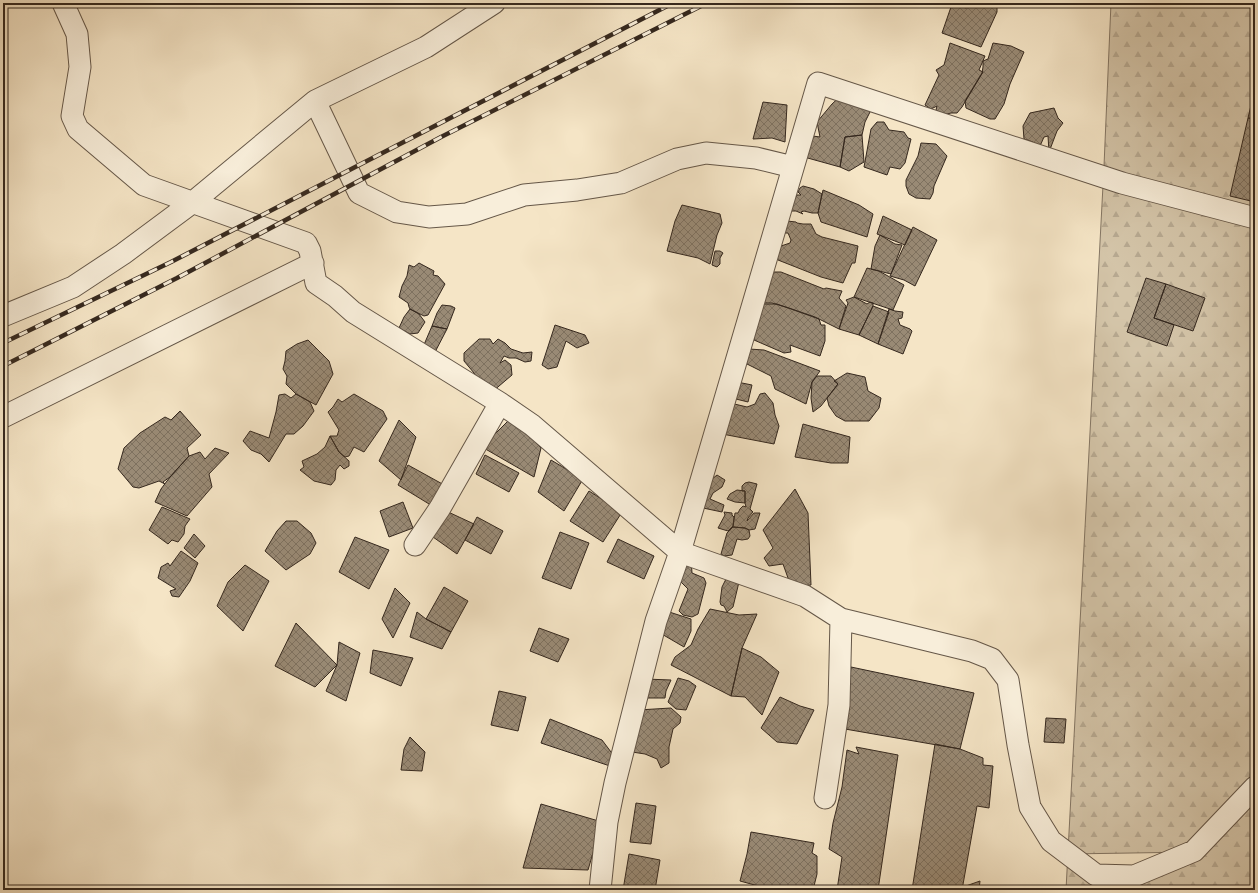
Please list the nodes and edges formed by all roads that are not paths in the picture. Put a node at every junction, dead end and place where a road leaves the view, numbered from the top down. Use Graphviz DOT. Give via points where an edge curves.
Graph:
graph roads {
  1 [pos="63,3"];
  2 [pos="494,3"];
  3 [pos="315,101"];
  4 [pos="793,167"];
  5 [pos="193,202"];
  6 [pos="1255,218"];
  7 [pos="313,263"];
  8 [pos="3,316"];
  9 [pos="500,403"];
  10 [pos="3,417"];
  11 [pos="415,545"];
  12 [pos="680,552"];
  13 [pos="841,619"];
  14 [pos="1255,788"];
  15 [pos="825,798"];
  16 [pos="600,890"];
  1 -- 5 [label="street" via="77,34 80,67 72,116 78,129 144,185"];
  2 -- 3 [label="street" via="426,47"];
  3 -- 4 [label="street" via="359,193 397,212 429,217 467,214 524,195 621,184 677,159 706,153 756,158"];
  3 -- 5 [label="street"];
  4 -- 6 [label="street" via="818,83 1122,182"];
  4 -- 12 [label="street"];
  5 -- 7 [label="street" via="306,243"];
  5 -- 8 [label="street" via="73,287"];
  7 -- 9 [label="street" via="316,283 336,296 353,312"];
  7 -- 10 [label="street"];
  9 -- 11 [label="street" via="440,508"];
  9 -- 12 [label="street" via="532,425"];
  12 -- 13 [label="street" via="805,596"];
  12 -- 16 [label="street" via="656,621 615,783 607,822"];
  13 -- 14 [label="street" via="972,651 992,659 1008,680 1030,807 1050,841 1096,875 1134,876 1194,851"];
  13 -- 15 [label="street" via="839,705"];
}
